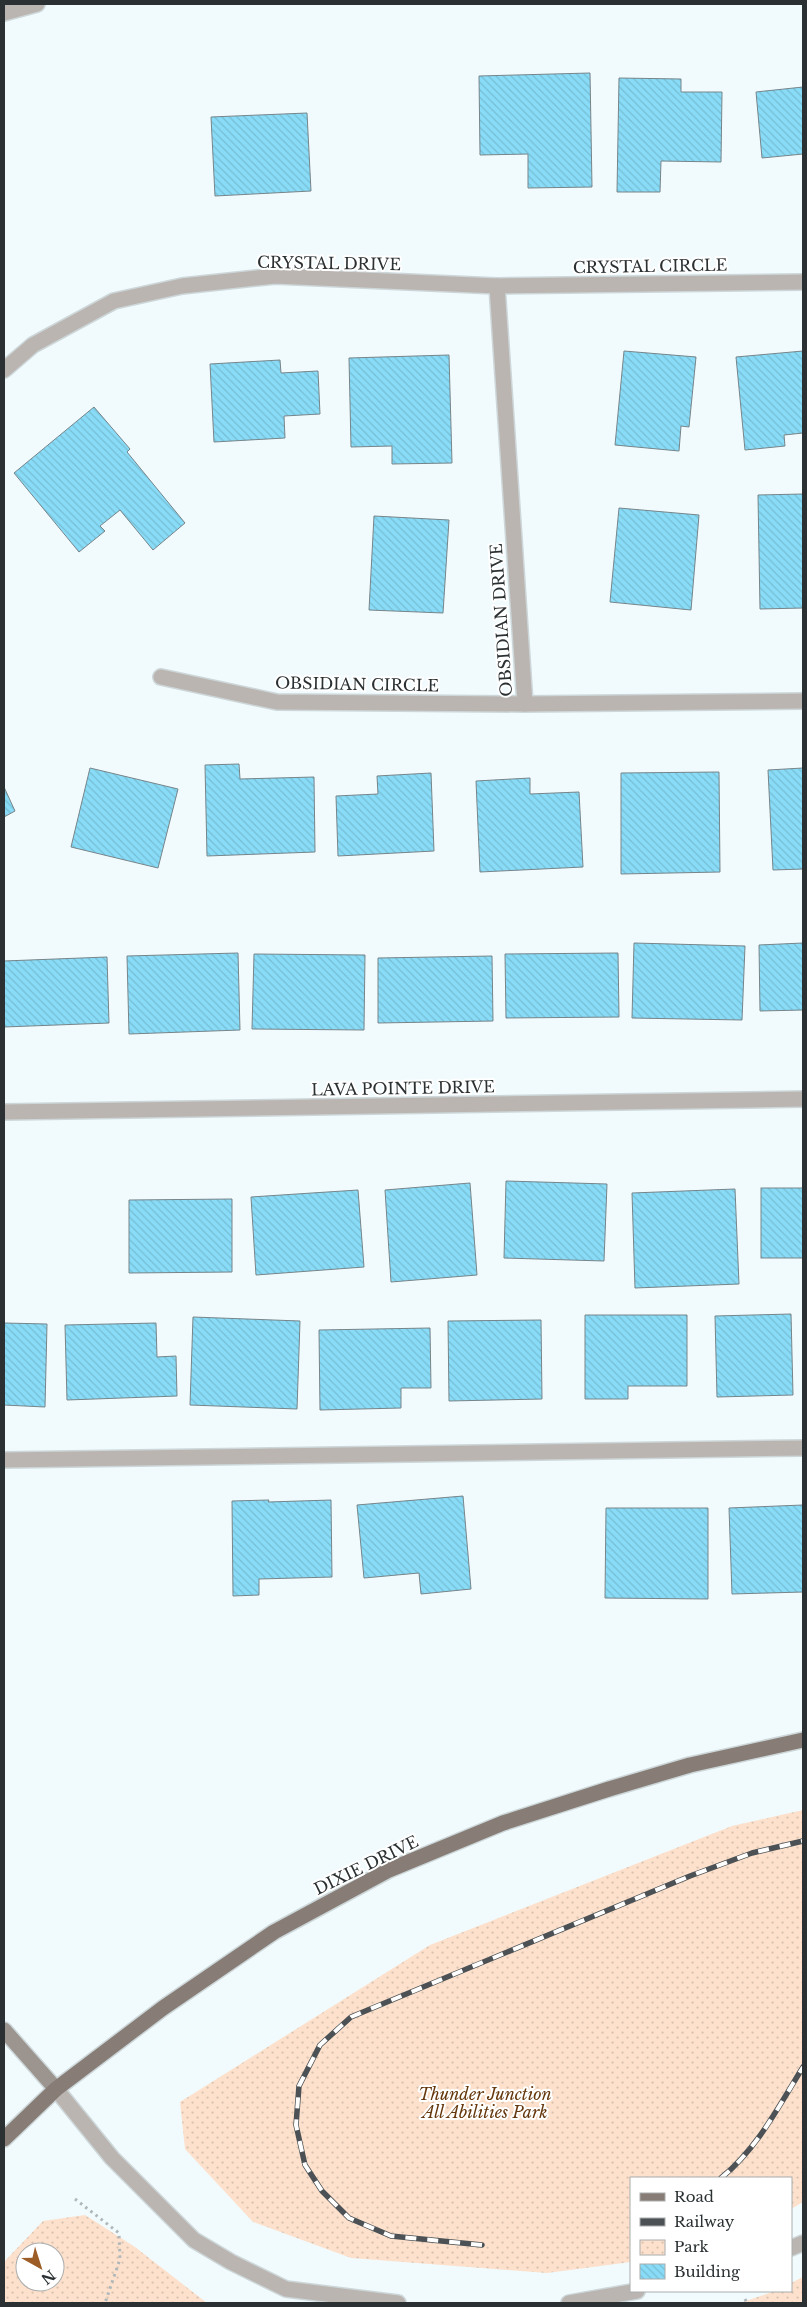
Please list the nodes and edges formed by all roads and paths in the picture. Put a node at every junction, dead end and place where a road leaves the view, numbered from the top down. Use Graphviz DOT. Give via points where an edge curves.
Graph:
graph roads {
  1 [pos="37,4"];
  2 [pos="4,13"];
  3 [pos="803,282"];
  4 [pos="497,286"];
  5 [pos="4,370"];
  6 [pos="161,677"];
  7 [pos="803,701"];
  8 [pos="525,704"];
  9 [pos="803,1099"];
  10 [pos="4,1112"];
  11 [pos="803,1448"];
  12 [pos="4,1460"];
  13 [pos="803,1740"];
  14 [pos="4,2030"];
  15 [pos="56,2089"];
  16 [pos="4,2140"];
  17 [pos="75,2199"];
  18 [pos="630,2292"];
  19 [pos="105,2303"];
  20 [pos="398,2303"];
  21 [pos="569,2303"];
  1 -- 2 [label="street"];
  3 -- 4 [label="street, CRYSTAL CIRCLE"];
  4 -- 5 [label="street, CRYSTAL DRIVE" via="275,276 182,286 114,301 33,345"];
  4 -- 8 [label="street, OBSIDIAN DRIVE"];
  6 -- 8 [label="street, OBSIDIAN CIRCLE" via="277,702"];
  7 -- 8 [label="street, OBSIDIAN DRIVE"];
  9 -- 10 [label="street, LAVA POINTE DRIVE"];
  11 -- 12 [label="street"];
  13 -- 15 [label="main road, DIXIE DRIVE" via="690,1765 609,1789 503,1823 389,1870 274,1932 163,2008"];
  14 -- 15 [label="street"];
  15 -- 16 [label="main road, DIXIE DRIVE"];
  15 -- 20 [label="street" via="112,2158 194,2240 286,2289"];
  17 -- 19 [label="path" via="119,2233 120,2259"];
  18 -- 21 [label="street"];
}
